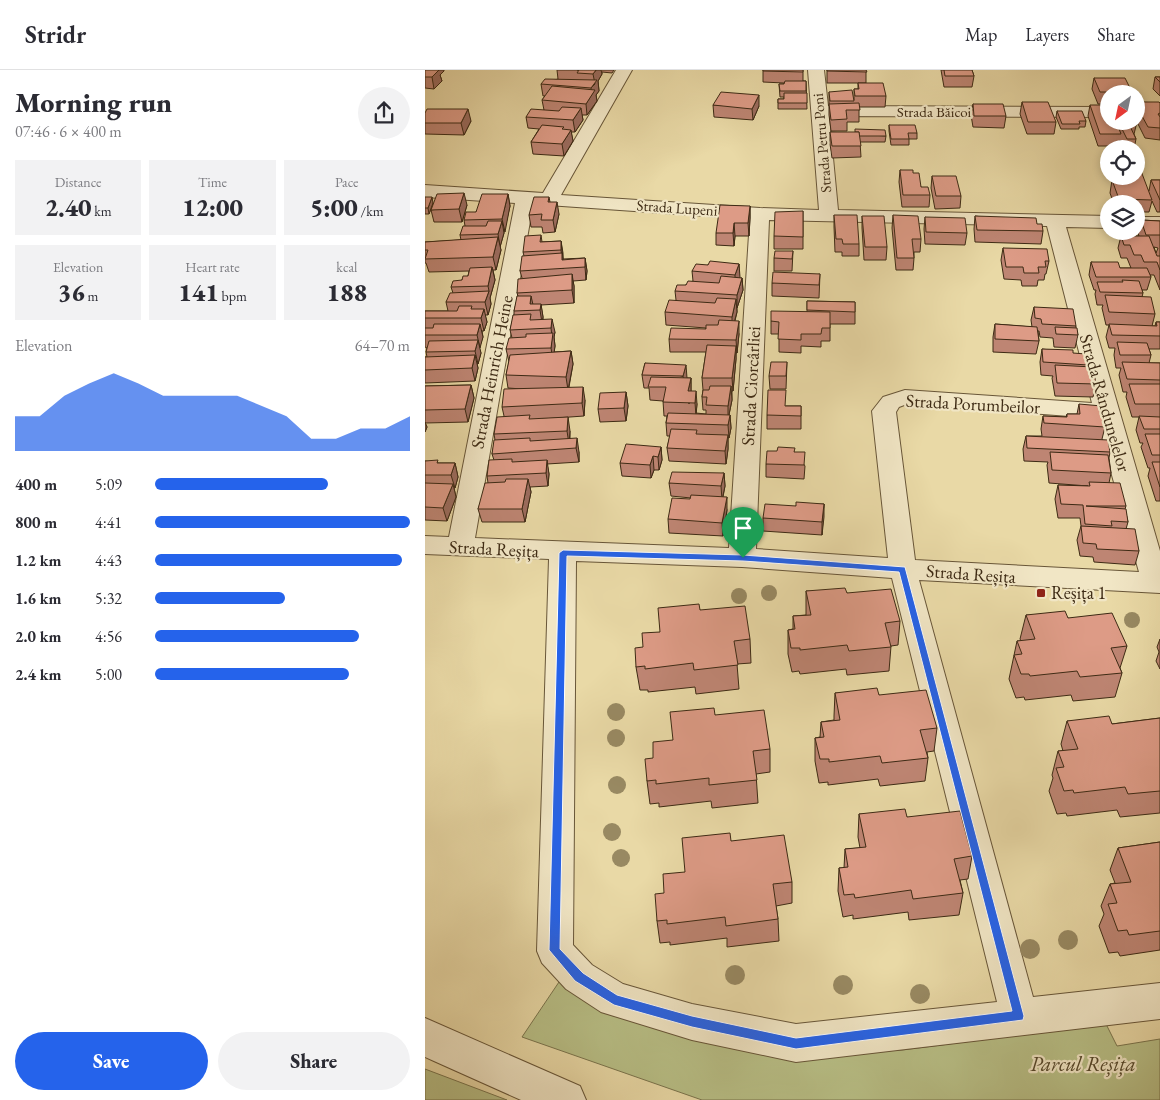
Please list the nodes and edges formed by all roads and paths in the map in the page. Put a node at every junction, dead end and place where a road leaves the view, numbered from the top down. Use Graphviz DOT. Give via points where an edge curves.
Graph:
graph roads {
  1 [pos="624,70"];
  2 [pos="816,70"];
  3 [pos="819,111"];
  4 [pos="1100,112"];
  5 [pos="425,191"];
  6 [pos="525,197"];
  7 [pos="549,198"];
  8 [pos="760,214"];
  9 [pos="829,216"];
  10 [pos="1055,222"];
  11 [pos="1100,222"];
  12 [pos="1145,222"];
  13 [pos="1160,223"];
  14 [pos="1106,411"];
  15 [pos="425,545"];
  16 [pos="459,546"];
  17 [pos="563,553"];
  18 [pos="743,558"];
  19 [pos="903,569"];
  20 [pos="1158,583"];
  21 [pos="1160,1001"];
  22 [pos="1019,1016"];
  23 [pos="425,1037"];
  24 [pos="567,1100"];
  1 -- 7 [label="street"];
  2 -- 3 [label="street, Strada Petru Poni"];
  3 -- 4 [label="street, Strada Băicoi"];
  3 -- 9 [label="street, Strada Petru Poni"];
  5 -- 6 [label="street, Strada Lupeni"];
  6 -- 7 [label="street, Strada Lupeni"];
  6 -- 16 [label="street, Strada Heinrich Heine"];
  7 -- 8 [label="street, Strada Lupeni"];
  8 -- 9 [label="street, Strada Lupeni"];
  8 -- 18 [label="street, Strada Ciorcârliei"];
  9 -- 10 [label="street, Strada Lupeni"];
  10 -- 11 [label="street, Strada Lupeni"];
  10 -- 14 [label="street, Strada Rândunelelor"];
  12 -- 13 [label="street"];
  14 -- 19 [label="street, Strada Porumbeilor" via="905,397 891,402 884,411"];
  14 -- 20 [label="street, Strada Rândunelelor"];
  15 -- 16 [label="street, Strada Reșița"];
  16 -- 17 [label="street, Strada Reșița"];
  17 -- 18 [label="street, Strada Reșița"];
  17 -- 22 [label="street, Strada Reșița" via="555,950 579,977 614,1000 692,1022 796,1043"];
  18 -- 19 [label="street, Strada Reșița"];
  19 -- 20 [label="street, Strada Reșița"];
  19 -- 22 [label="street, Strada Reșița"];
  21 -- 22 [label="street, Strada Reșița"];
  23 -- 24 [label="street"];
}
